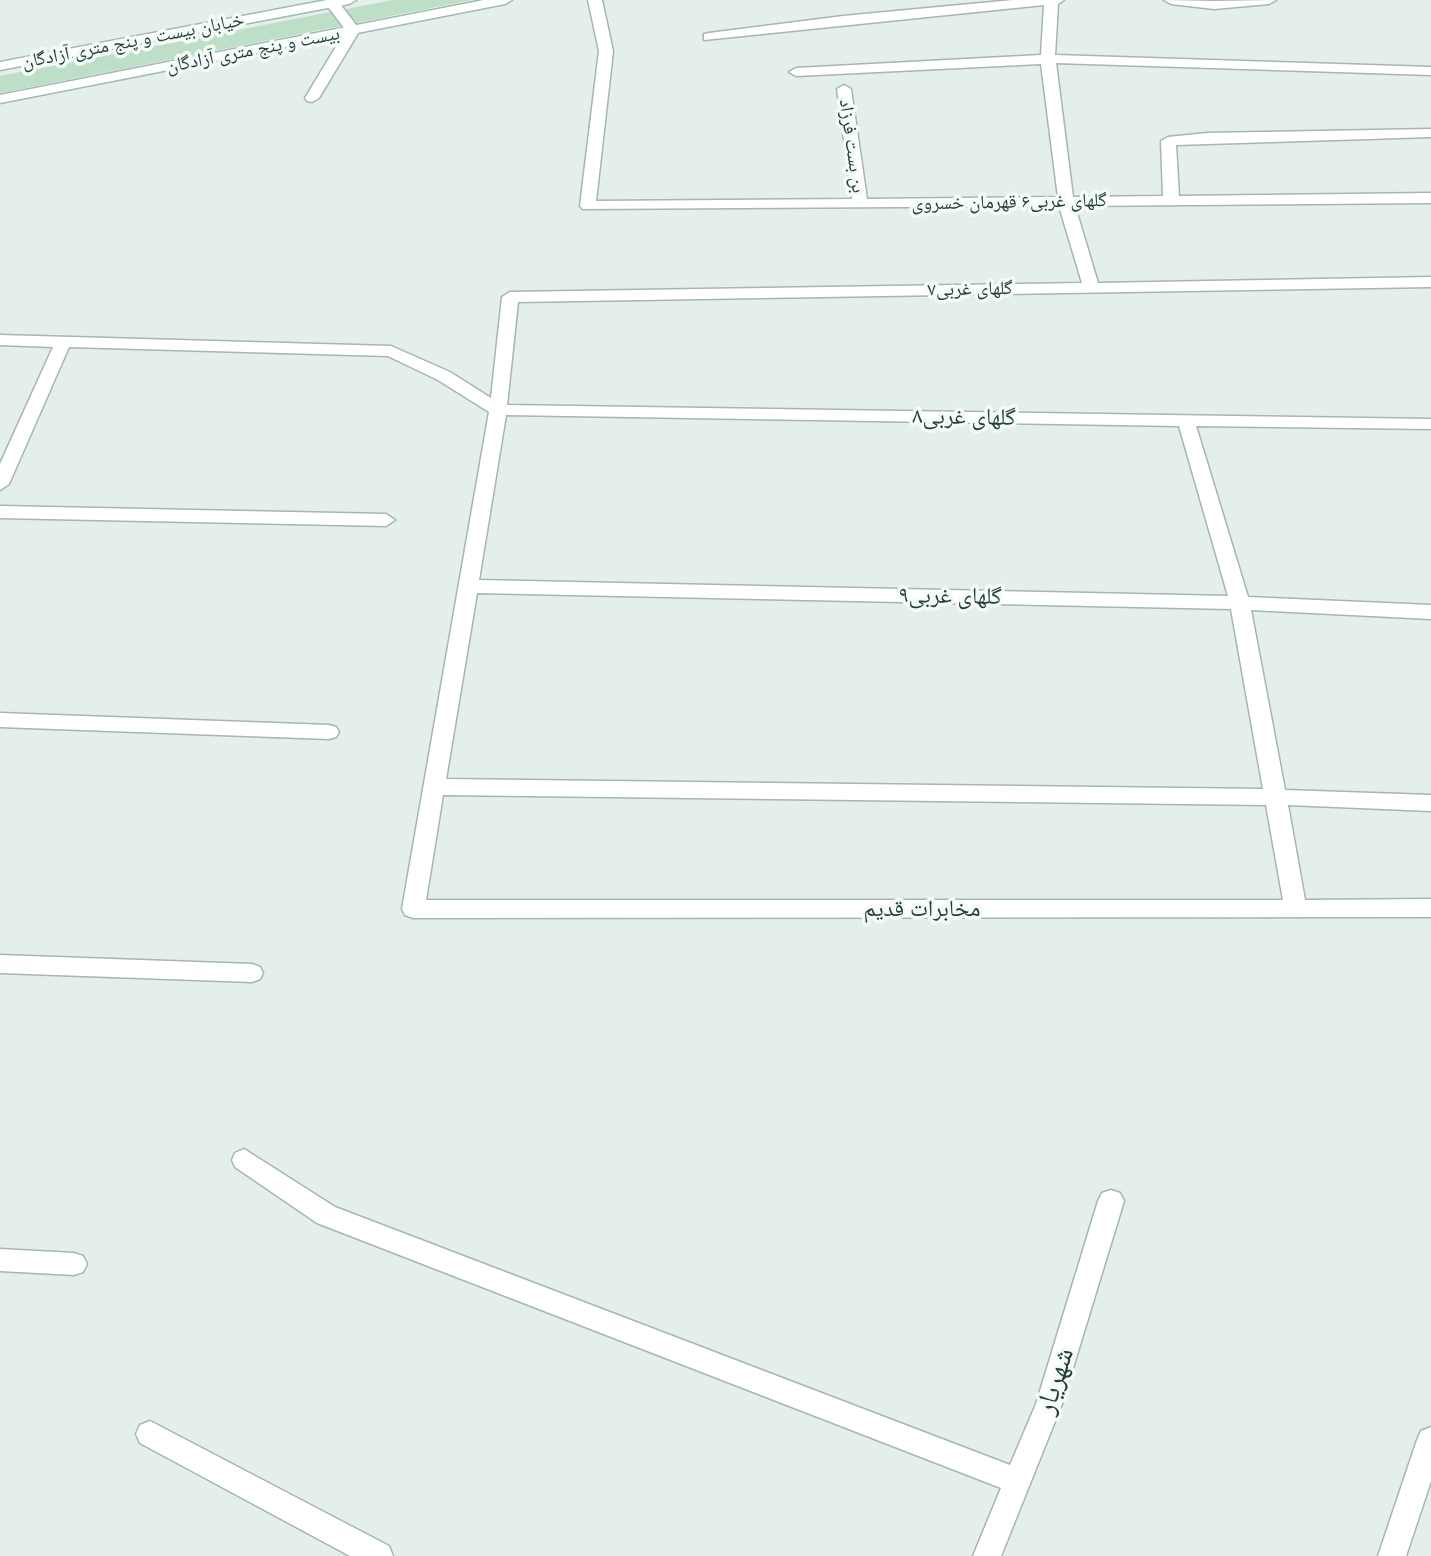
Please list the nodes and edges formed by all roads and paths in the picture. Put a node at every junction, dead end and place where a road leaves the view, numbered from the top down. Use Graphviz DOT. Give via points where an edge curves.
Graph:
graph roads {
  1 [pos="349,0"];
  2 [pos="505,0"];
  3 [pos="595,0"];
  4 [pos="1053,0"];
  5 [pos="1171,0"];
  6 [pos="1269,0"];
  7 [pos="332,3"];
  8 [pos="353,30"];
  9 [pos="709,37"];
  10 [pos="1048,59"];
  11 [pos="0,66"];
  12 [pos="796,72"];
  13 [pos="1431,72"];
  14 [pos="844,89"];
  15 [pos="312,98"];
  16 [pos="0,99"];
  17 [pos="1431,133"];
  18 [pos="1431,198"];
  19 [pos="1171,200"];
  20 [pos="1066,202"];
  21 [pos="860,204"];
  22 [pos="1431,282"];
  23 [pos="1091,287"];
  24 [pos="0,340"];
  25 [pos="63,342"];
  26 [pos="498,410"];
  27 [pos="1186,421"];
  28 [pos="1431,424"];
  29 [pos="0,484"];
  30 [pos="0,512"];
  31 [pos="386,520"];
  32 [pos="468,586"];
  33 [pos="1240,603"];
  34 [pos="1431,612"];
  35 [pos="0,720"];
  36 [pos="329,732"];
  37 [pos="434,787"];
  38 [pos="1275,797"];
  39 [pos="1431,803"];
  40 [pos="1431,908"];
  41 [pos="1296,909"];
  42 [pos="0,964"];
  43 [pos="252,973"];
  44 [pos="244,1160"];
  45 [pos="1111,1201"];
  46 [pos="0,1260"];
  47 [pos="74,1264"];
  48 [pos="150,1434"];
  49 [pos="1431,1440"];
  50 [pos="1018,1481"];
  51 [pos="379,1556"];
  52 [pos="987,1556"];
  53 [pos="1392,1556"];
  1 -- 7 [label="street, خیابان بیست و پنج متری آزادگان"];
  2 -- 8 [label="street, بیست و پنج متری آزادگان"];
  3 -- 21 [label="street, گلهای غربی۶ قهرمان خسروی" via="606,51 588,206"];
  4 -- 9 [label="street"];
  4 -- 10 [label="street"];
  5 -- 6 [label="street" via="1214,5"];
  7 -- 8 [label="street"];
  7 -- 11 [label="street, خیابان بیست و پنج متری آزادگان"];
  8 -- 15 [label="street"];
  8 -- 16 [label="street, بیست و پنج متری آزادگان"];
  10 -- 12 [label="street"];
  10 -- 13 [label="street"];
  10 -- 20 [label="street"];
  14 -- 21 [label="street, بن بست فرزاد"];
  17 -- 19 [label="street" via="1168,141"];
  18 -- 19 [label="street, گلهای غربی۶ قهرمان خسروی"];
  19 -- 20 [label="street, گلهای غربی۶ قهرمان خسروی"];
  20 -- 21 [label="street, گلهای غربی۶ قهرمان خسروی"];
  20 -- 23 [label="street"];
  22 -- 23 [label="street, گلهای غربی۷"];
  23 -- 26 [label="street, گلهای غربی۷" via="510,297"];
  24 -- 25 [label="street"];
  25 -- 26 [label="street" via="391,351 444,376"];
  25 -- 29 [label="street"];
  26 -- 27 [label="street, گلهای غربی۸"];
  26 -- 32 [label="street"];
  27 -- 28 [label="street, گلهای غربی۸"];
  27 -- 33 [label="street"];
  30 -- 31 [label="street"];
  32 -- 33 [label="street, گلهای غربی۹"];
  32 -- 37 [label="street"];
  33 -- 34 [label="street, گلهای غربی۹"];
  33 -- 38 [label="street"];
  35 -- 36 [label="street"];
  37 -- 38 [label="street"];
  37 -- 41 [label="street, مخابرات قدیم" via="413,909"];
  38 -- 39 [label="street"];
  38 -- 41 [label="street"];
  40 -- 41 [label="street, مخابرات قدیم"];
  42 -- 43 [label="street"];
  44 -- 50 [label="street" via="326,1215"];
  45 -- 50 [label="street, شهریار" via="1049,1404"];
  46 -- 47 [label="street"];
  48 -- 51 [label="street"];
  49 -- 53 [label="street"];
  50 -- 52 [label="street, شهریار"];
}
